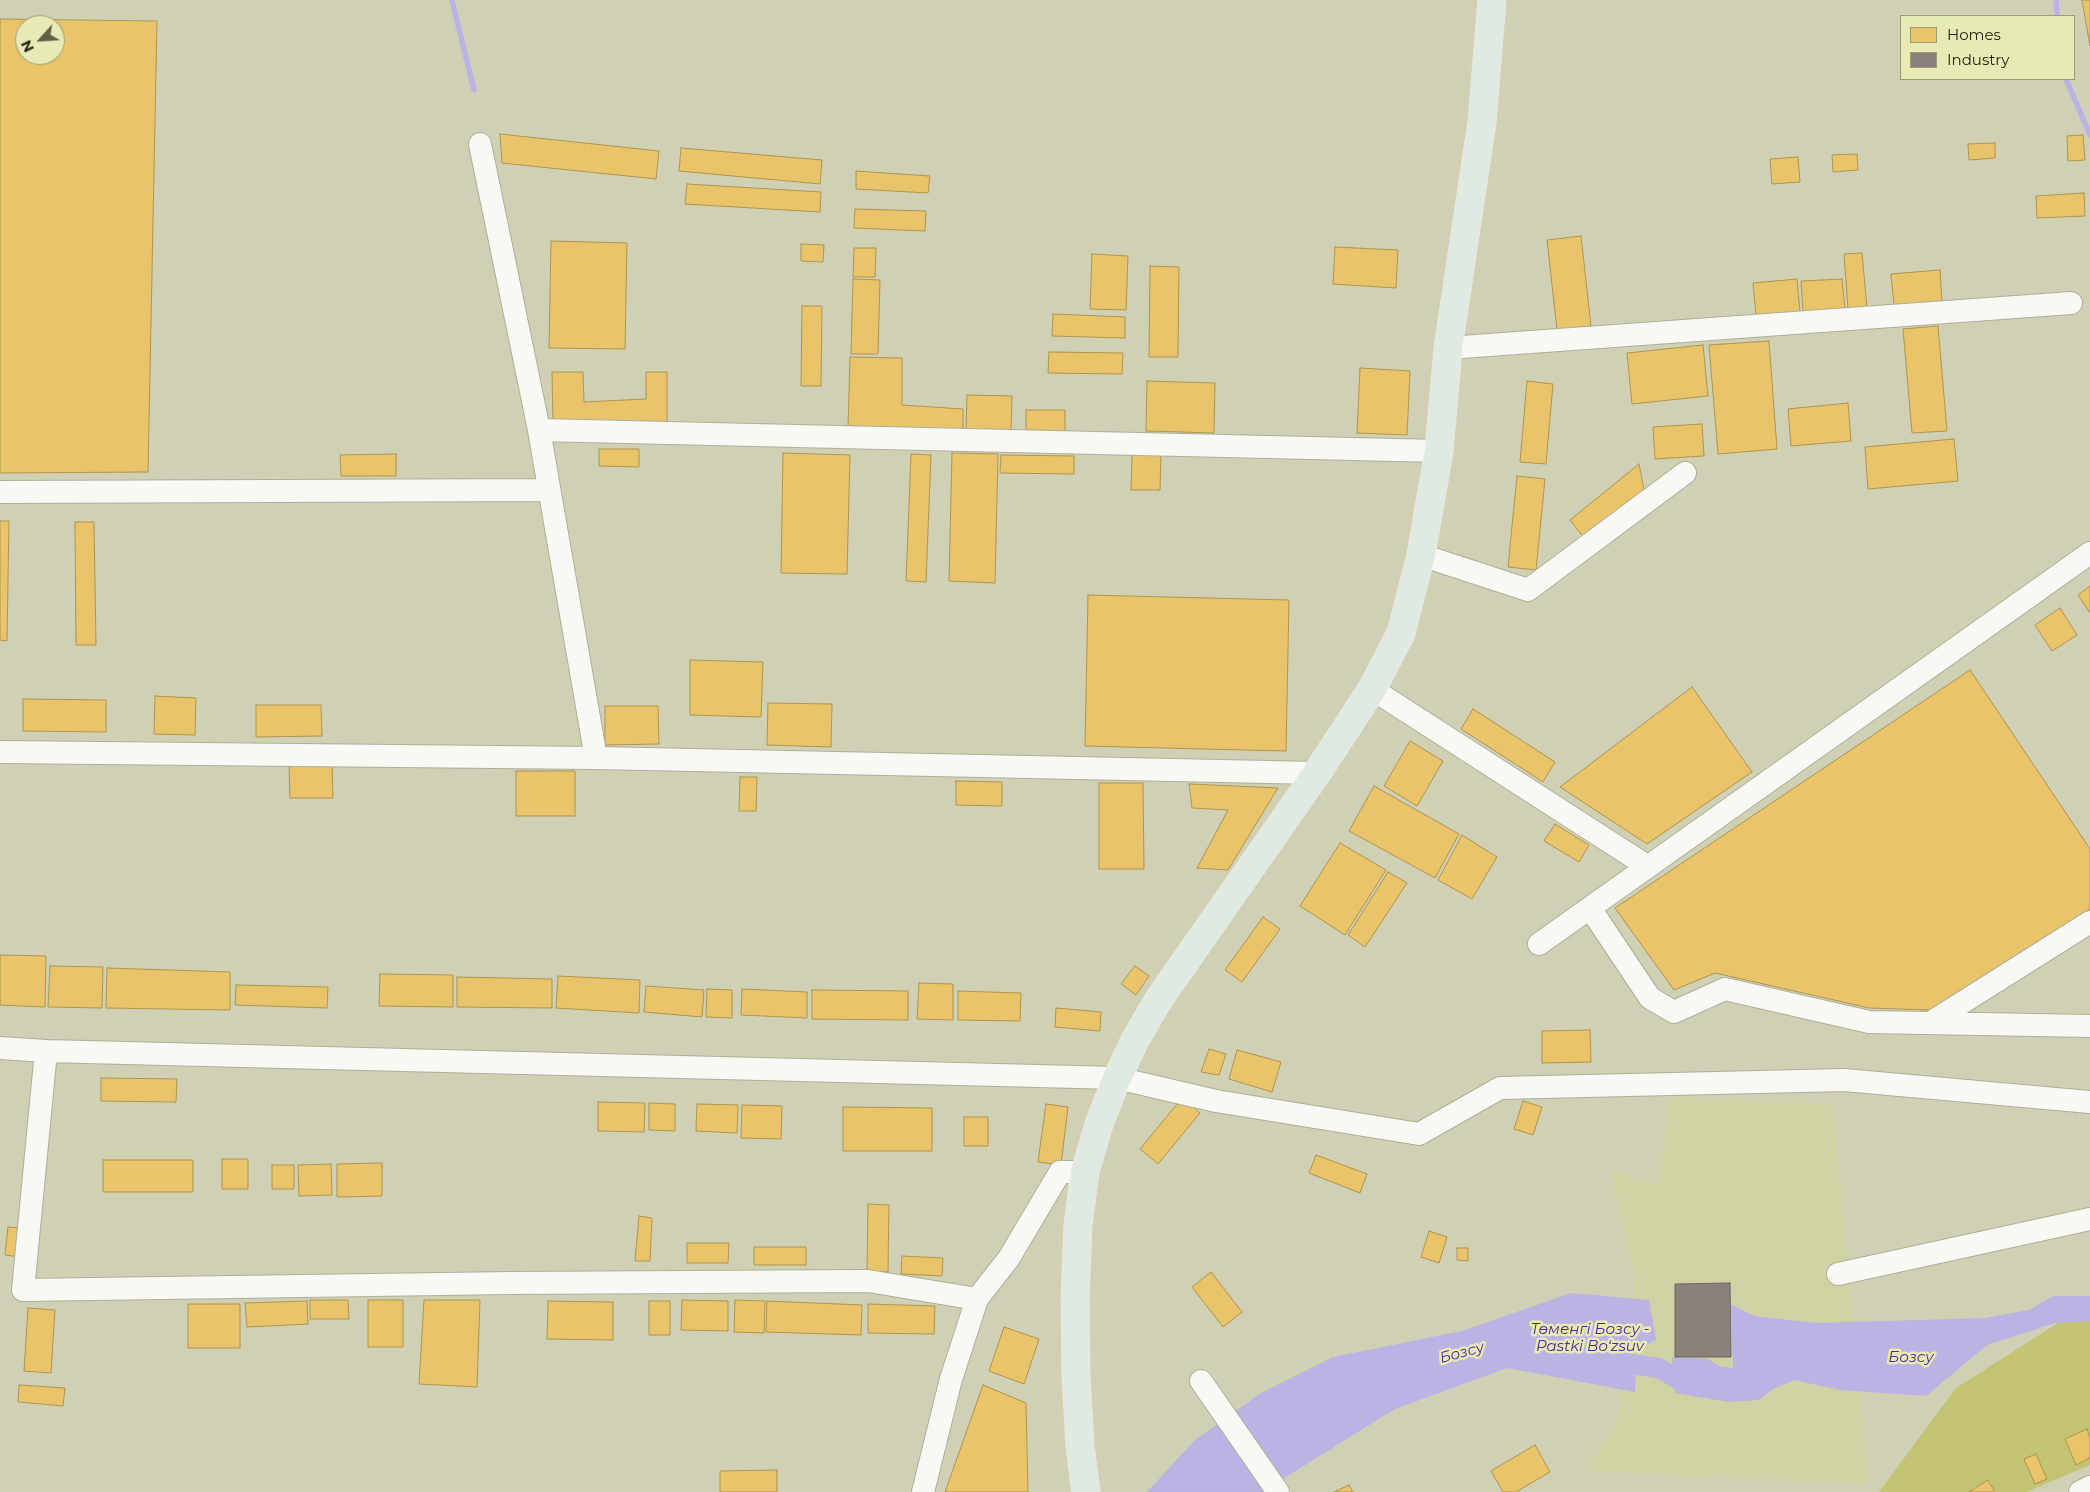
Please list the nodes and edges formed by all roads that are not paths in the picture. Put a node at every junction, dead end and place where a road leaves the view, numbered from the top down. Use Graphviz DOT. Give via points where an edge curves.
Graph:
graph roads {
  1 [pos="1492,0"];
  2 [pos="480,144"];
  3 [pos="2071,303"];
  4 [pos="1448,348"];
  5 [pos="539,430"];
  6 [pos="1439,451"];
  7 [pos="1685,473"];
  8 [pos="549,490"];
  9 [pos="0,492"];
  10 [pos="2090,553"];
  11 [pos="1421,555"];
  12 [pos="1372,690"];
  13 [pos="0,752"];
  14 [pos="596,758"];
  15 [pos="1316,773"];
  16 [pos="1647,866"];
  17 [pos="1590,908"];
  18 [pos="2090,922"];
  19 [pos="1539,944"];
  20 [pos="1930,1023"];
  21 [pos="2090,1026"];
  22 [pos="0,1048"];
  23 [pos="46,1051"];
  24 [pos="1117,1078"];
  25 [pos="2090,1102"];
  26 [pos="1085,1172"];
  27 [pos="2090,1219"];
  28 [pos="1838,1274"];
  29 [pos="977,1299"];
  30 [pos="1201,1381"];
  31 [pos="2090,1487"];
  32 [pos="922,1492"];
  33 [pos="1086,1492"];
  34 [pos="1278,1492"];
  35 [pos="2080,1492"];
  1 -- 4 [label="main road" via="1482,122"];
  2 -- 5 [label="street"];
  3 -- 4 [label="street"];
  4 -- 6 [label="main road"];
  5 -- 6 [label="street"];
  5 -- 8 [label="street"];
  6 -- 11 [label="main road"];
  7 -- 11 [label="street" via="1528,590"];
  8 -- 9 [label="street"];
  8 -- 14 [label="street"];
  10 -- 16 [label="street"];
  11 -- 12 [label="main road" via="1401,633"];
  12 -- 15 [label="main road"];
  12 -- 16 [label="street"];
  13 -- 14 [label="street"];
  14 -- 15 [label="street"];
  15 -- 24 [label="main road" via="1159,999"];
  16 -- 17 [label="street"];
  17 -- 19 [label="street"];
  17 -- 20 [label="street" via="1650,998 1674,1012 1725,989 1870,1022"];
  18 -- 20 [label="street"];
  20 -- 21 [label="street"];
  22 -- 23 [label="street"];
  23 -- 24 [label="street"];
  23 -- 29 [label="street" via="23,1290 868,1281"];
  24 -- 25 [label="street" via="1216,1101 1419,1134 1500,1088 1844,1080"];
  24 -- 26 [label="main road" via="1098,1124"];
  26 -- 29 [label="street" via="1060,1172 1009,1258"];
  26 -- 33 [label="main road" via="1078,1225 1075,1300 1080,1446"];
  27 -- 28 [label="street"];
  29 -- 32 [label="street" via="951,1379"];
  30 -- 34 [label="street"];
  31 -- 35 [label="street"];
}
